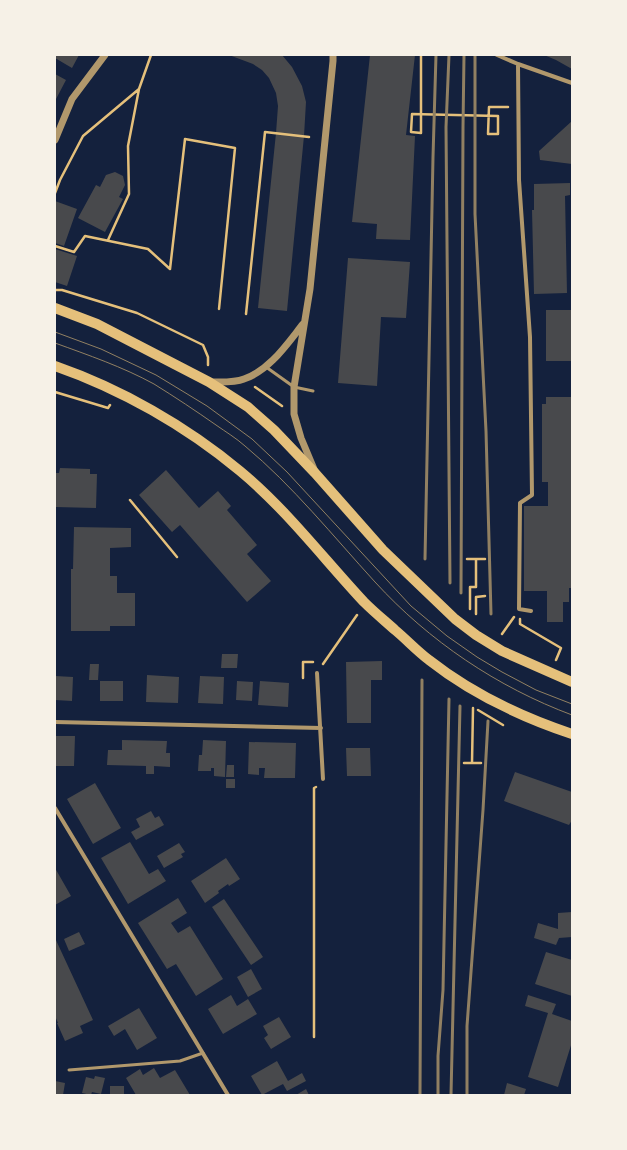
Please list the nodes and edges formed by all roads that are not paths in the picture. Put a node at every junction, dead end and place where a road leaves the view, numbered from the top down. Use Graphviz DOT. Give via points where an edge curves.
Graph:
graph roads {
  1 [pos="104,55"];
  2 [pos="333,55"];
  3 [pos="497,55"];
  4 [pos="518,64"];
  5 [pos="572,83"];
  6 [pos="55,140"];
  7 [pos="55,308"];
  8 [pos="304,322"];
  9 [pos="55,366"];
  10 [pos="266,367"];
  11 [pos="208,382"];
  12 [pos="294,387"];
  13 [pos="313,391"];
  14 [pos="315,473"];
  15 [pos="531,611"];
  16 [pos="317,674"];
  17 [pos="572,682"];
  18 [pos="55,722"];
  19 [pos="321,728"];
  20 [pos="572,734"];
  21 [pos="323,779"];
  22 [pos="55,808"];
  23 [pos="203,1054"];
  24 [pos="69,1070"];
  25 [pos="228,1095"];
  1 -- 6 [label="street" via="72,99"];
  2 -- 8 [label="street" via="310,290"];
  3 -- 4 [label="street"];
  4 -- 5 [label="street"];
  4 -- 15 [label="street" via="519,180 530,337 532,495 520,503 519,609"];
  7 -- 11 [label="main road" via="97,324"];
  8 -- 10 [label="street"];
  8 -- 12 [label="street"];
  9 -- 20 [label="main road" via="98,383 149,409 200,441 240,471 276,505 366,603 428,660 503,706"];
  10 -- 11 [label="street" via="245,379"];
  10 -- 12 [label="lane"];
  11 -- 14 [label="main road" via="248,407"];
  12 -- 13 [label="lane"];
  12 -- 14 [label="street" via="294,414"];
  14 -- 17 [label="main road" via="383,550 456,619 502,651"];
  16 -- 19 [label="street"];
  18 -- 19 [label="street"];
  19 -- 21 [label="street"];
  22 -- 23 [label="street"];
  23 -- 24 [label="lane" via="180,1061"];
  23 -- 25 [label="street"];
}
